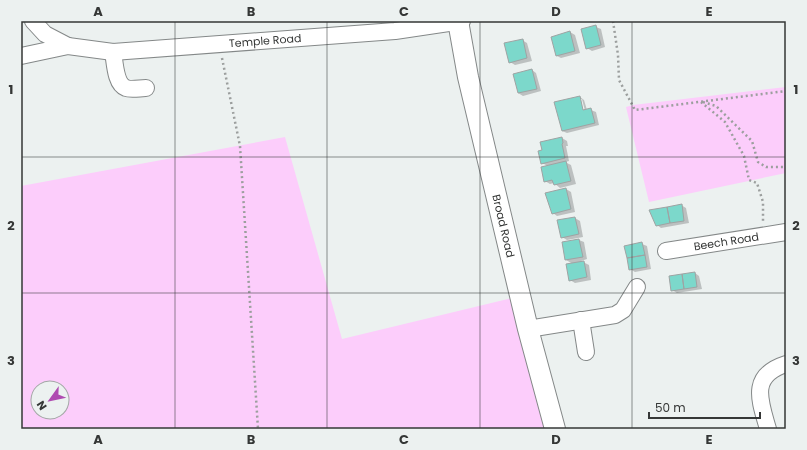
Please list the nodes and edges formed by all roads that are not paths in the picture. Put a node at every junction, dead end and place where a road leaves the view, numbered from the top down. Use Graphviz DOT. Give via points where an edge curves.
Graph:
graph roads {
  1 [pos="33,21"];
  2 [pos="460,21"];
  3 [pos="68,46"];
  4 [pos="113,52"];
  5 [pos="21,56"];
  6 [pos="146,88"];
  7 [pos="786,232"];
  8 [pos="666,251"];
  9 [pos="637,287"];
  10 [pos="581,320"];
  11 [pos="528,329"];
  12 [pos="586,352"];
  13 [pos="786,364"];
  14 [pos="555,429"];
  15 [pos="768,429"];
  1 -- 3 [label="street, Temple Road" via="45,34"];
  2 -- 4 [label="street, Temple Road" via="395,31"];
  2 -- 11 [label="street, Broad Road" via="468,77"];
  3 -- 4 [label="street, Temple Road"];
  3 -- 5 [label="street, Temple Road"];
  4 -- 6 [label="street" via="121,84 127,88"];
  7 -- 8 [label="street, Beech Road"];
  9 -- 10 [label="street" via="623,310 614,315"];
  10 -- 11 [label="street"];
  10 -- 12 [label="street"];
  11 -- 14 [label="street, Broad Road"];
  13 -- 15 [label="street" via="769,373 761,384 759,396"];
}
